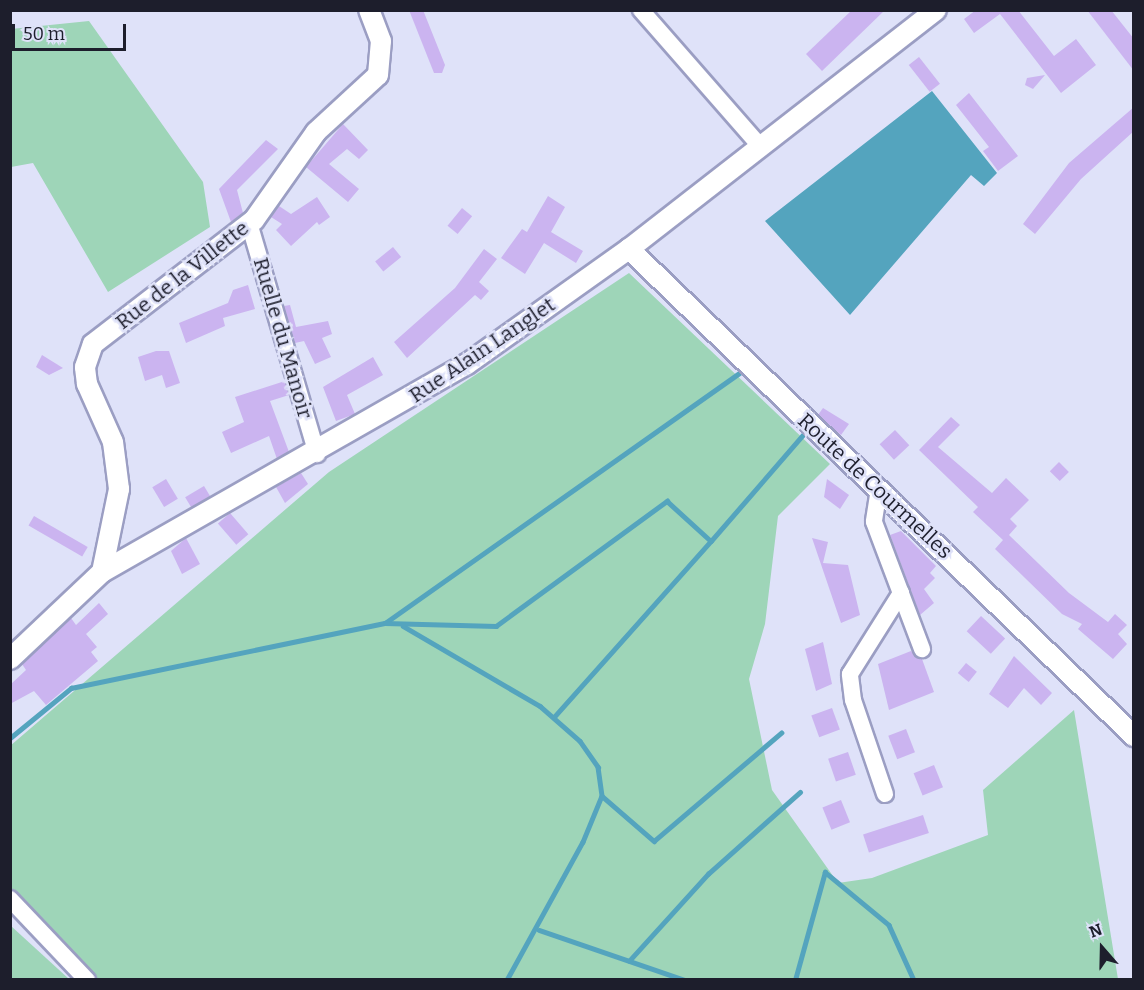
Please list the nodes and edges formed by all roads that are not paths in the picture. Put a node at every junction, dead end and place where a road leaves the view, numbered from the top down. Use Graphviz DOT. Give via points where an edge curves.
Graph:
graph roads {
  1 [pos="369,10"];
  2 [pos="641,10"];
  3 [pos="926,14"];
  4 [pos="759,146"];
  5 [pos="249,223"];
  6 [pos="629,249"];
  7 [pos="317,454"];
  8 [pos="879,489"];
  9 [pos="102,572"];
  10 [pos="901,593"];
  11 [pos="922,649"];
  12 [pos="13,653"];
  13 [pos="1127,729"];
  14 [pos="885,794"];
  15 [pos="10,899"];
  16 [pos="87,980"];
  1 -- 5 [label="street, Rue de la Villette" via="381,40 378,75 316,132"];
  2 -- 4 [label="street"];
  3 -- 4 [label="street, Rue Alain Langlet"];
  4 -- 6 [label="street, Rue Alain Langlet"];
  5 -- 7 [label="street, Ruelle du Manoir"];
  5 -- 9 [label="street, Rue de la Villette" via="93,344 85,367 87,384 113,442 119,489"];
  6 -- 7 [label="street, Rue Alain Langlet" via="467,364"];
  6 -- 8 [label="street, Route de Courmelles"];
  7 -- 9 [label="street, Rue Alain Langlet"];
  8 -- 10 [label="street" via="873,522"];
  8 -- 13 [label="street, Route de Courmelles"];
  9 -- 12 [label="street, Rue Alain Langlet"];
  10 -- 11 [label="street"];
  10 -- 14 [label="street" via="850,674 853,700"];
  15 -- 16 [label="street"];
}
